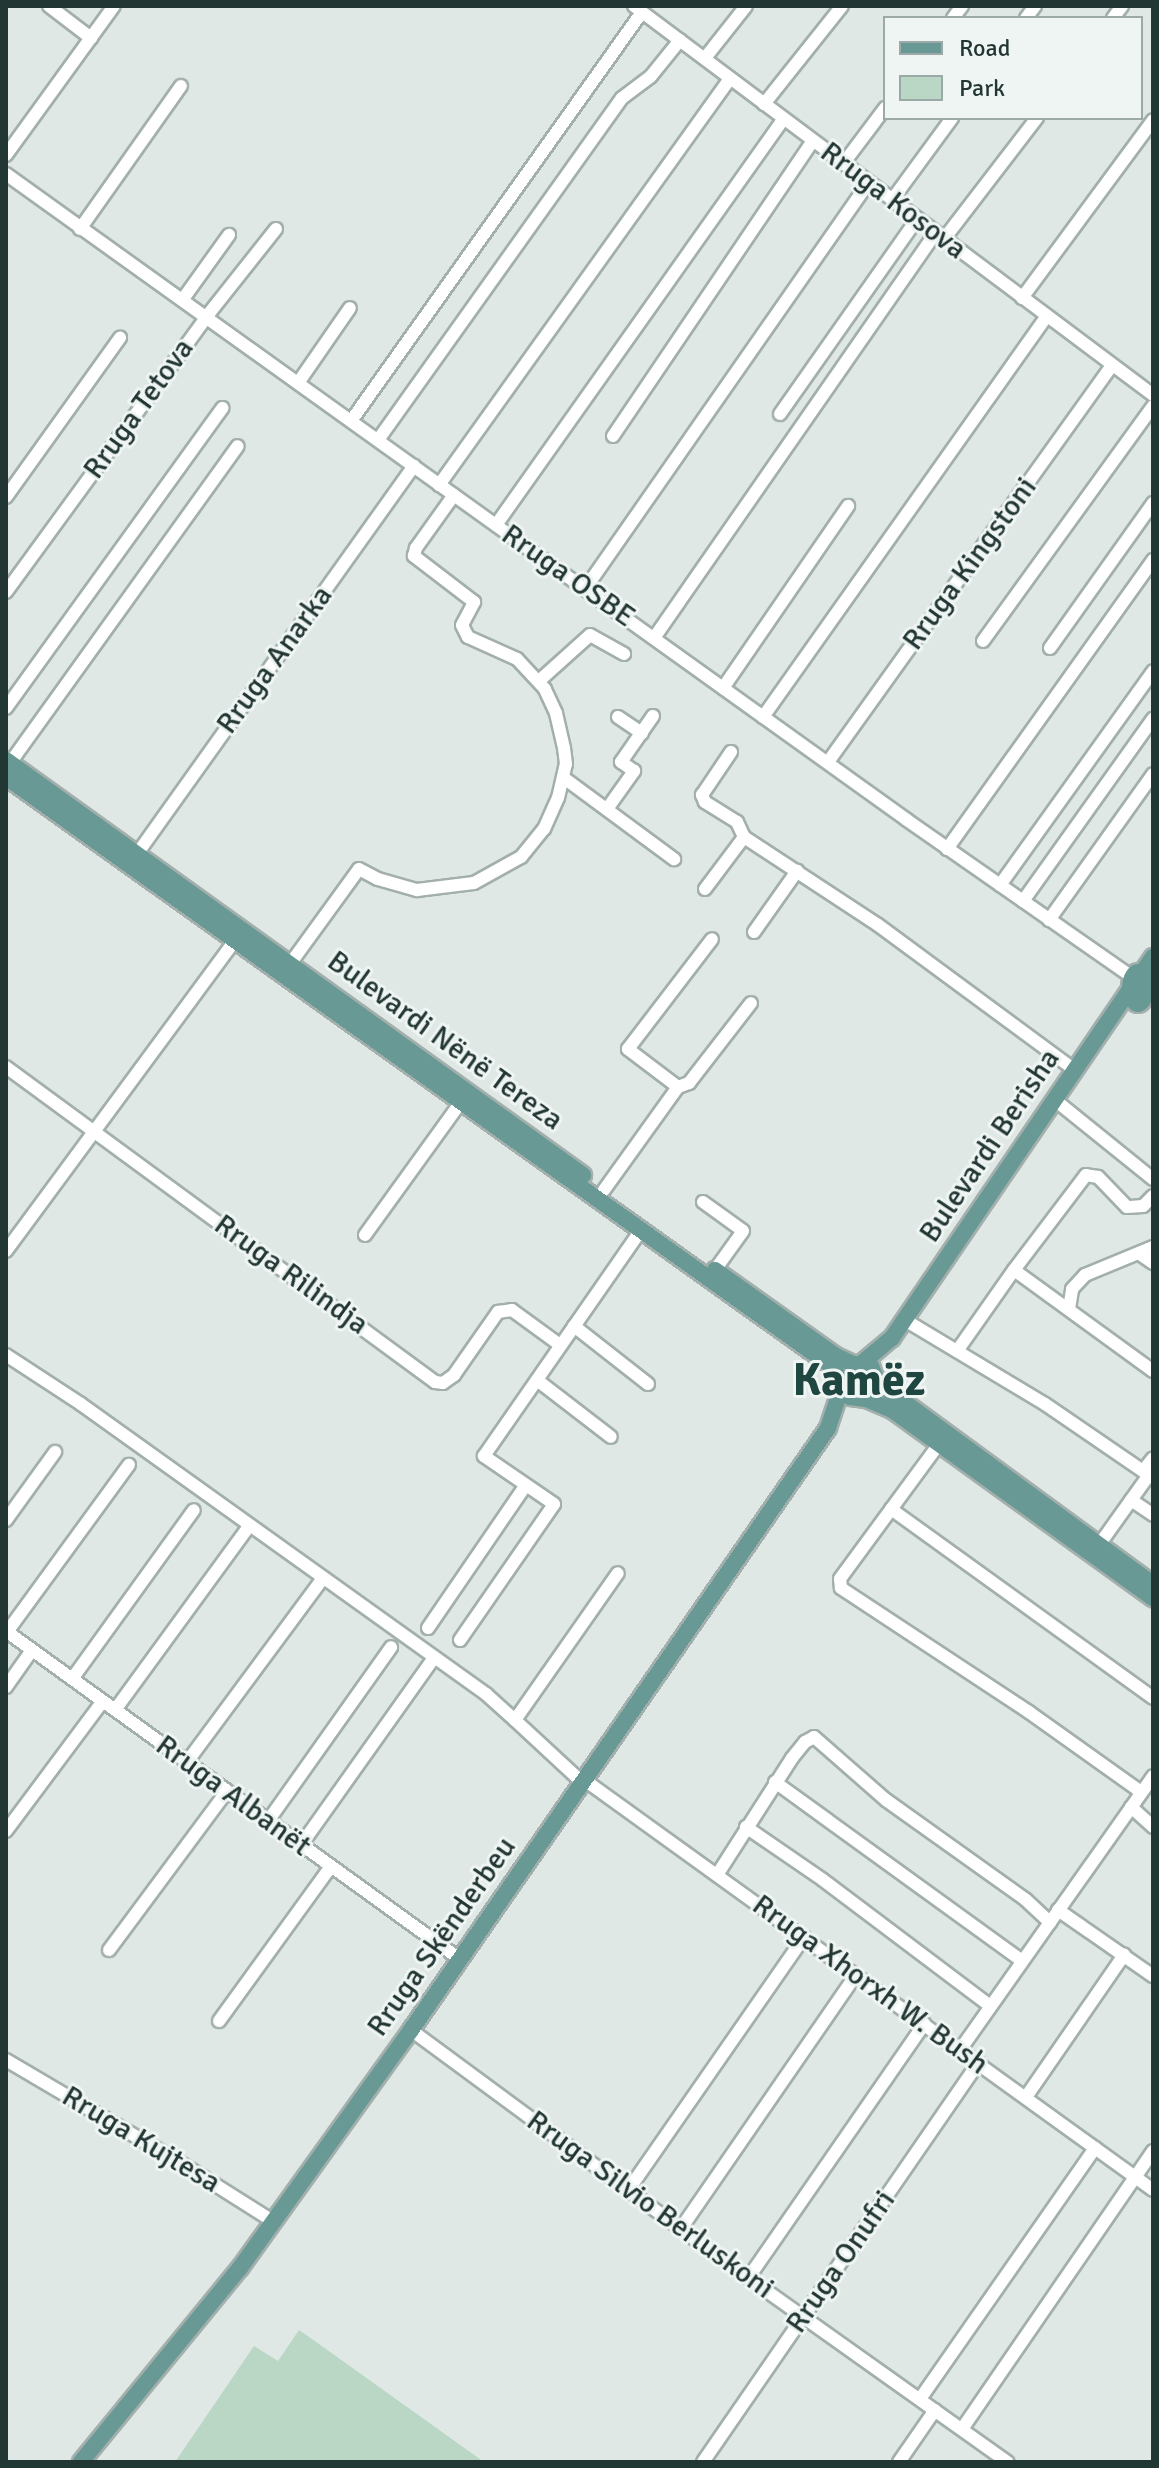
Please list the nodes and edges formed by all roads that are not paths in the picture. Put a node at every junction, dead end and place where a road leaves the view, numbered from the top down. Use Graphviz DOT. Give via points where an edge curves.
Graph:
graph roads {
  1 [pos="49,6"];
  2 [pos="114,6"];
  3 [pos="746,6"];
  4 [pos="842,6"];
  5 [pos="638,9"];
  6 [pos="91,38"];
  7 [pos="680,40"];
  8 [pos="705,58"];
  9 [pos="730,79"];
  10 [pos="181,86"];
  11 [pos="764,104"];
  12 [pos="883,111"];
  13 [pos="783,119"];
  14 [pos="951,120"];
  15 [pos="1035,120"];
  16 [pos="1153,120"];
  17 [pos="813,141"];
  18 [pos="6,155"];
  19 [pos="843,164"];
  20 [pos="6,174"];
  21 [pos="868,183"];
  22 [pos="892,200"];
  23 [pos="917,219"];
  24 [pos="80,229"];
  25 [pos="276,229"];
  26 [pos="229,235"];
  27 [pos="940,236"];
  28 [pos="1022,298"];
  29 [pos="183,299"];
  30 [pos="350,308"];
  31 [pos="207,316"];
  32 [pos="1047,316"];
  33 [pos="120,338"];
  34 [pos="1112,365"];
  35 [pos="298,383"];
  36 [pos="1153,395"];
  37 [pos="1153,406"];
  38 [pos="222,408"];
  39 [pos="780,414"];
  40 [pos="351,421"];
  41 [pos="613,436"];
  42 [pos="378,440"];
  43 [pos="238,446"];
  44 [pos="414,466"];
  45 [pos="439,485"];
  46 [pos="454,495"];
  47 [pos="6,497"];
  48 [pos="1153,503"];
  49 [pos="848,506"];
  50 [pos="496,525"];
  51 [pos="1153,560"];
  52 [pos="585,589"];
  53 [pos="6,592"];
  54 [pos="654,638"];
  55 [pos="983,641"];
  56 [pos="1050,648"];
  57 [pos="624,654"];
  58 [pos="1153,671"];
  59 [pos="540,680"];
  60 [pos="723,688"];
  61 [pos="6,708"];
  62 [pos="653,716"];
  63 [pos="618,717"];
  64 [pos="763,717"];
  65 [pos="1153,719"];
  66 [pos="642,733"];
  67 [pos="731,752"];
  68 [pos="828,762"];
  69 [pos="7,767"];
  70 [pos="1153,774"];
  71 [pos="564,778"];
  72 [pos="607,809"];
  73 [pos="744,837"];
  74 [pos="947,849"];
  75 [pos="137,854"];
  76 [pos="674,859"];
  77 [pos="797,871"];
  78 [pos="1000,885"];
  79 [pos="705,889"];
  80 [pos="1023,901"];
  81 [pos="1049,920"];
  82 [pos="754,932"];
  83 [pos="712,939"];
  84 [pos="235,940"];
  85 [pos="1153,957"];
  86 [pos="290,964"];
  87 [pos="1140,981"];
  88 [pos="751,1003"];
  89 [pos="6,1067"];
  90 [pos="1076,1071"];
  91 [pos="678,1087"];
  92 [pos="1055,1100"];
  93 [pos="461,1102"];
  94 [pos="95,1132"];
  95 [pos="1153,1179"];
  96 [pos="604,1190"];
  97 [pos="703,1202"];
  98 [pos="1151,1203"];
  99 [pos="644,1225"];
  100 [pos="365,1235"];
  101 [pos="8,1244"];
  102 [pos="1153,1247"];
  103 [pos="1140,1254"];
  104 [pos="1153,1263"];
  105 [pos="715,1270"];
  106 [pos="1014,1270"];
  107 [pos="1069,1309"];
  108 [pos="905,1320"];
  109 [pos="574,1326"];
  110 [pos="892,1338"];
  111 [pos="560,1345"];
  112 [pos="957,1351"];
  113 [pos="6,1355"];
  114 [pos="857,1363"];
  115 [pos="1153,1371"];
  116 [pos="878,1379"];
  117 [pos="537,1380"];
  118 [pos="842,1382"];
  119 [pos="648,1384"];
  120 [pos="863,1400"];
  121 [pos="828,1428"];
  122 [pos="611,1437"];
  123 [pos="939,1444"];
  124 [pos="55,1452"];
  125 [pos="1153,1458"];
  126 [pos="129,1465"];
  127 [pos="1148,1475"];
  128 [pos="526,1485"];
  129 [pos="1131,1500"];
  130 [pos="891,1509"];
  131 [pos="194,1510"];
  132 [pos="1153,1515"];
  133 [pos="6,1520"];
  134 [pos="249,1526"];
  135 [pos="1099,1545"];
  136 [pos="618,1573"];
  137 [pos="323,1578"];
  138 [pos="1153,1584"];
  139 [pos="1153,1598"];
  140 [pos="428,1628"];
  141 [pos="7,1632"];
  142 [pos="460,1640"];
  143 [pos="391,1647"];
  144 [pos="32,1650"];
  145 [pos="434,1658"];
  146 [pos="72,1679"];
  147 [pos="6,1687"];
  148 [pos="1153,1698"];
  149 [pos="103,1701"];
  150 [pos="115,1710"];
  151 [pos="515,1720"];
  152 [pos="187,1762"];
  153 [pos="1153,1776"];
  154 [pos="585,1782"];
  155 [pos="775,1782"];
  156 [pos="227,1791"];
  157 [pos="1141,1792"];
  158 [pos="1131,1807"];
  159 [pos="268,1821"];
  160 [pos="746,1827"];
  161 [pos="1153,1827"];
  162 [pos="6,1831"];
  163 [pos="301,1845"];
  164 [pos="331,1866"];
  165 [pos="717,1875"];
  166 [pos="1058,1910"];
  167 [pos="1050,1922"];
  168 [pos="804,1937"];
  169 [pos="109,1950"];
  170 [pos="1124,1955"];
  171 [pos="461,1960"];
  172 [pos="1022,1961"];
  173 [pos="856,1975"];
  174 [pos="1153,1976"];
  175 [pos="990,2006"];
  176 [pos="219,2021"];
  177 [pos="924,2024"];
  178 [pos="411,2030"];
  179 [pos="960,2050"];
  180 [pos="6,2060"];
  181 [pos="978,2063"];
  182 [pos="1026,2097"];
  183 [pos="1095,2148"];
  184 [pos="1153,2151"];
  185 [pos="1135,2177"];
  186 [pos="629,2189"];
  187 [pos="1153,2190"];
  188 [pos="274,2222"];
  189 [pos="682,2227"];
  190 [pos="749,2277"];
  191 [pos="803,2316"];
  192 [pos="920,2399"];
  193 [pos="935,2410"];
  194 [pos="962,2429"];
  195 [pos="81,2462"];
  196 [pos="703,2462"];
  197 [pos="899,2462"];
  198 [pos="1007,2462"];
  1 -- 6 [label="street"];
  2 -- 6 [label="street"];
  3 -- 8 [label="street"];
  4 -- 11 [label="street"];
  5 -- 7 [label="street, Rruga Kosova"];
  5 -- 40 [label="street"];
  6 -- 18 [label="street"];
  7 -- 8 [label="street, Rruga Kosova"];
  7 -- 42 [label="street" via="651,76 622,98"];
  8 -- 9 [label="street, Rruga Kosova"];
  9 -- 11 [label="street, Rruga Kosova"];
  9 -- 45 [label="street"];
  10 -- 24 [label="street"];
  11 -- 13 [label="street, Rruga Kosova"];
  12 -- 19 [label="street"];
  13 -- 17 [label="street, Rruga Kosova"];
  13 -- 50 [label="street"];
  14 -- 22 [label="street"];
  15 -- 27 [label="street"];
  16 -- 28 [label="street"];
  17 -- 19 [label="street, Rruga Kosova"];
  17 -- 41 [label="street"];
  19 -- 21 [label="street, Rruga Kosova"];
  20 -- 24 [label="street, Rruga OSBE"];
  21 -- 22 [label="street, Rruga Kosova"];
  21 -- 52 [label="street"];
  22 -- 23 [label="street, Rruga Kosova"];
  23 -- 27 [label="street, Rruga Kosova"];
  23 -- 39 [label="street"];
  24 -- 29 [label="street, Rruga OSBE"];
  25 -- 31 [label="street, Rruga Tetova"];
  26 -- 29 [label="street"];
  27 -- 28 [label="street, Rruga Kosova"];
  27 -- 54 [label="street"];
  28 -- 32 [label="street, Rruga Kosova"];
  29 -- 31 [label="street, Rruga OSBE"];
  30 -- 35 [label="street"];
  31 -- 35 [label="street, Rruga OSBE"];
  31 -- 53 [label="street, Rruga Tetova"];
  32 -- 34 [label="street, Rruga Kosova"];
  32 -- 64 [label="street"];
  33 -- 47 [label="street"];
  34 -- 36 [label="street, Rruga Kosova"];
  34 -- 68 [label="street, Rruga Kingstoni"];
  35 -- 40 [label="street, Rruga OSBE"];
  37 -- 55 [label="street"];
  38 -- 61 [label="street"];
  40 -- 42 [label="street, Rruga OSBE"];
  42 -- 44 [label="street, Rruga OSBE"];
  43 -- 69 [label="street"];
  44 -- 45 [label="street, Rruga OSBE"];
  44 -- 75 [label="street, Rruga Anarka"];
  45 -- 46 [label="street, Rruga OSBE"];
  46 -- 50 [label="street, Rruga OSBE"];
  46 -- 59 [label="street" via="414,556 474,602 462,625 468,637 517,659"];
  48 -- 56 [label="street"];
  49 -- 60 [label="street"];
  50 -- 52 [label="street, Rruga OSBE"];
  51 -- 74 [label="street"];
  52 -- 54 [label="street, Rruga OSBE"];
  54 -- 60 [label="street, Rruga OSBE"];
  57 -- 59 [label="street" via="590,635"];
  58 -- 78 [label="street"];
  59 -- 71 [label="street" via="561,732"];
  60 -- 64 [label="street, Rruga OSBE"];
  62 -- 66 [label="street"];
  63 -- 66 [label="street"];
  64 -- 68 [label="street, Rruga OSBE"];
  65 -- 80 [label="street"];
  66 -- 72 [label="street" via="621,762 634,771"];
  67 -- 73 [label="street" via="702,799 737,822"];
  68 -- 74 [label="street, Rruga OSBE"];
  69 -- 75 [label="main road, Bulevardi Nënë Tereza"];
  69 -- 84 [label="main road, Bulevardi Nënë Tereza"];
  70 -- 81 [label="street"];
  71 -- 72 [label="street"];
  71 -- 86 [label="street" via="544,829 506,869 474,883 427,890 397,886 359,869"];
  72 -- 76 [label="street"];
  73 -- 77 [label="street"];
  73 -- 79 [label="street"];
  74 -- 78 [label="street, Rruga OSBE"];
  75 -- 86 [label="main road, Bulevardi Nënë Tereza"];
  77 -- 82 [label="street"];
  77 -- 90 [label="street"];
  78 -- 80 [label="street, Rruga OSBE"];
  80 -- 81 [label="street, Rruga OSBE"];
  81 -- 87 [label="street, Rruga OSBE"];
  83 -- 91 [label="street" via="628,1049"];
  84 -- 93 [label="main road, Bulevardi Nënë Tereza"];
  84 -- 94 [label="street"];
  85 -- 87 [label="main road, Bulevardi Berisha"];
  86 -- 96 [label="main road, Bulevardi Nënë Tereza"];
  87 -- 90 [label="main road, Bulevardi Berisha"];
  88 -- 91 [label="street" via="689,1083"];
  89 -- 94 [label="street, Rruga Rilindja"];
  90 -- 92 [label="main road, Bulevardi Berisha"];
  91 -- 96 [label="street"];
  92 -- 95 [label="street"];
  92 -- 108 [label="main road, Bulevardi Berisha"];
  93 -- 99 [label="main road, Bulevardi Nënë Tereza"];
  93 -- 100 [label="street"];
  94 -- 101 [label="street"];
  94 -- 111 [label="street, Rruga Rilindja" via="435,1382 454,1375 498,1312 512,1310"];
  96 -- 99 [label="main road, Bulevardi Nënë Tereza"];
  97 -- 105 [label="street" via="743,1231"];
  98 -- 106 [label="street" via="1123,1205 1098,1177 1086,1175"];
  99 -- 105 [label="main road, Bulevardi Nënë Tereza"];
  99 -- 109 [label="street"];
  99 -- 118 [label="main road, Bulevardi Nënë Tereza" via="830,1365"];
  102 -- 103 [label="street"];
  103 -- 104 [label="street"];
  103 -- 107 [label="street" via="1077,1281"];
  105 -- 114 [label="main road, Bulevardi Nënë Tereza"];
  106 -- 107 [label="street"];
  106 -- 112 [label="street"];
  107 -- 115 [label="street"];
  108 -- 110 [label="main road, Bulevardi Berisha"];
  108 -- 112 [label="street"];
  109 -- 111 [label="street"];
  109 -- 119 [label="street"];
  110 -- 114 [label="main road, Bulevardi Berisha"];
  110 -- 116 [label="main road, Bulevardi Berisha"];
  111 -- 117 [label="street"];
  112 -- 127 [label="street"];
  113 -- 134 [label="street, Rruga Xhorxh W. Bush"];
  114 -- 116 [label="main road, Bulevardi Nënë Tereza" via="871,1366"];
  114 -- 118 [label="main road"];
  116 -- 120 [label="main road" via="874,1393"];
  116 -- 135 [label="main road, Bulevardi Nënë Tereza"];
  117 -- 122 [label="street"];
  117 -- 128 [label="street" via="484,1456"];
  118 -- 120 [label="main road, Bulevardi Nënë Tereza" via="850,1397"];
  118 -- 121 [label="main road, Rruga Skënderbeu"];
  120 -- 121 [label="main road, Rruga Skënderbeu"];
  120 -- 123 [label="main road, Bulevardi Nënë Tereza" via="892,1410"];
  121 -- 154 [label="main road, Rruga Skënderbeu"];
  123 -- 130 [label="street"];
  123 -- 139 [label="main road, Bulevardi Nënë Tereza"];
  124 -- 133 [label="street"];
  125 -- 127 [label="street"];
  126 -- 141 [label="street"];
  127 -- 129 [label="street"];
  128 -- 140 [label="street"];
  128 -- 142 [label="street" via="553,1507"];
  129 -- 132 [label="street"];
  129 -- 135 [label="street"];
  130 -- 148 [label="street"];
  130 -- 157 [label="street" via="840,1579 841,1588"];
  131 -- 146 [label="street"];
  134 -- 137 [label="street, Rruga Xhorxh W. Bush"];
  134 -- 150 [label="street"];
  135 -- 138 [label="main road, Bulevardi Nënë Tereza"];
  136 -- 151 [label="street"];
  137 -- 145 [label="street, Rruga Xhorxh W. Bush"];
  137 -- 152 [label="street"];
  141 -- 144 [label="street, Rruga Albanët"];
  143 -- 159 [label="street"];
  144 -- 146 [label="street, Rruga Albanët"];
  144 -- 147 [label="street"];
  145 -- 151 [label="street, Rruga Xhorxh W. Bush"];
  145 -- 163 [label="street"];
  146 -- 149 [label="street, Rruga Albanët"];
  149 -- 150 [label="street, Rruga Albanët"];
  149 -- 162 [label="street"];
  150 -- 152 [label="street, Rruga Albanët"];
  151 -- 154 [label="street, Rruga Xhorxh W. Bush"];
  152 -- 156 [label="street, Rruga Albanët"];
  153 -- 157 [label="street"];
  154 -- 165 [label="street, Rruga Xhorxh W. Bush"];
  154 -- 171 [label="main road, Rruga Skënderbeu"];
  155 -- 160 [label="street"];
  155 -- 167 [label="street" via="814,1737 886,1800"];
  155 -- 172 [label="street"];
  156 -- 159 [label="street, Rruga Albanët"];
  156 -- 169 [label="street"];
  157 -- 158 [label="street"];
  158 -- 161 [label="street"];
  158 -- 166 [label="street"];
  159 -- 163 [label="street, Rruga Albanët"];
  160 -- 165 [label="street"];
  160 -- 175 [label="street"];
  163 -- 164 [label="street, Rruga Albanët"];
  164 -- 171 [label="street, Rruga Albanët"];
  164 -- 176 [label="street"];
  165 -- 168 [label="street, Rruga Xhorxh W. Bush"];
  166 -- 167 [label="street"];
  166 -- 170 [label="street"];
  167 -- 172 [label="street"];
  168 -- 173 [label="street, Rruga Xhorxh W. Bush"];
  168 -- 186 [label="street"];
  170 -- 174 [label="street"];
  170 -- 182 [label="street"];
  171 -- 178 [label="main road, Rruga Skënderbeu"];
  172 -- 175 [label="street"];
  173 -- 177 [label="street, Rruga Xhorxh W. Bush"];
  173 -- 189 [label="street"];
  175 -- 179 [label="street"];
  177 -- 179 [label="street, Rruga Xhorxh W. Bush"];
  177 -- 190 [label="street"];
  178 -- 186 [label="street, Rruga Silvio Berluskoni"];
  178 -- 188 [label="main road, Rruga Skënderbeu"];
  179 -- 181 [label="street, Rruga Xhorxh W. Bush"];
  180 -- 188 [label="street, Rruga Kujtesa"];
  181 -- 182 [label="street, Rruga Xhorxh W. Bush"];
  181 -- 191 [label="street, Rruga Onufri"];
  182 -- 183 [label="street, Rruga Xhorxh W. Bush"];
  183 -- 185 [label="street, Rruga Xhorxh W. Bush"];
  183 -- 192 [label="street"];
  184 -- 185 [label="street"];
  185 -- 187 [label="street, Rruga Xhorxh W. Bush"];
  185 -- 194 [label="street"];
  186 -- 189 [label="street, Rruga Silvio Berluskoni"];
  188 -- 195 [label="main road, Rruga Skënderbeu"];
  189 -- 190 [label="street, Rruga Silvio Berluskoni"];
  190 -- 191 [label="street, Rruga Silvio Berluskoni"];
  191 -- 192 [label="street, Rruga Silvio Berluskoni"];
  191 -- 196 [label="street, Rruga Onufri"];
  192 -- 193 [label="street, Rruga Silvio Berluskoni"];
  193 -- 194 [label="street, Rruga Silvio Berluskoni"];
  193 -- 197 [label="street"];
  194 -- 198 [label="street, Rruga Silvio Berluskoni"];
}
